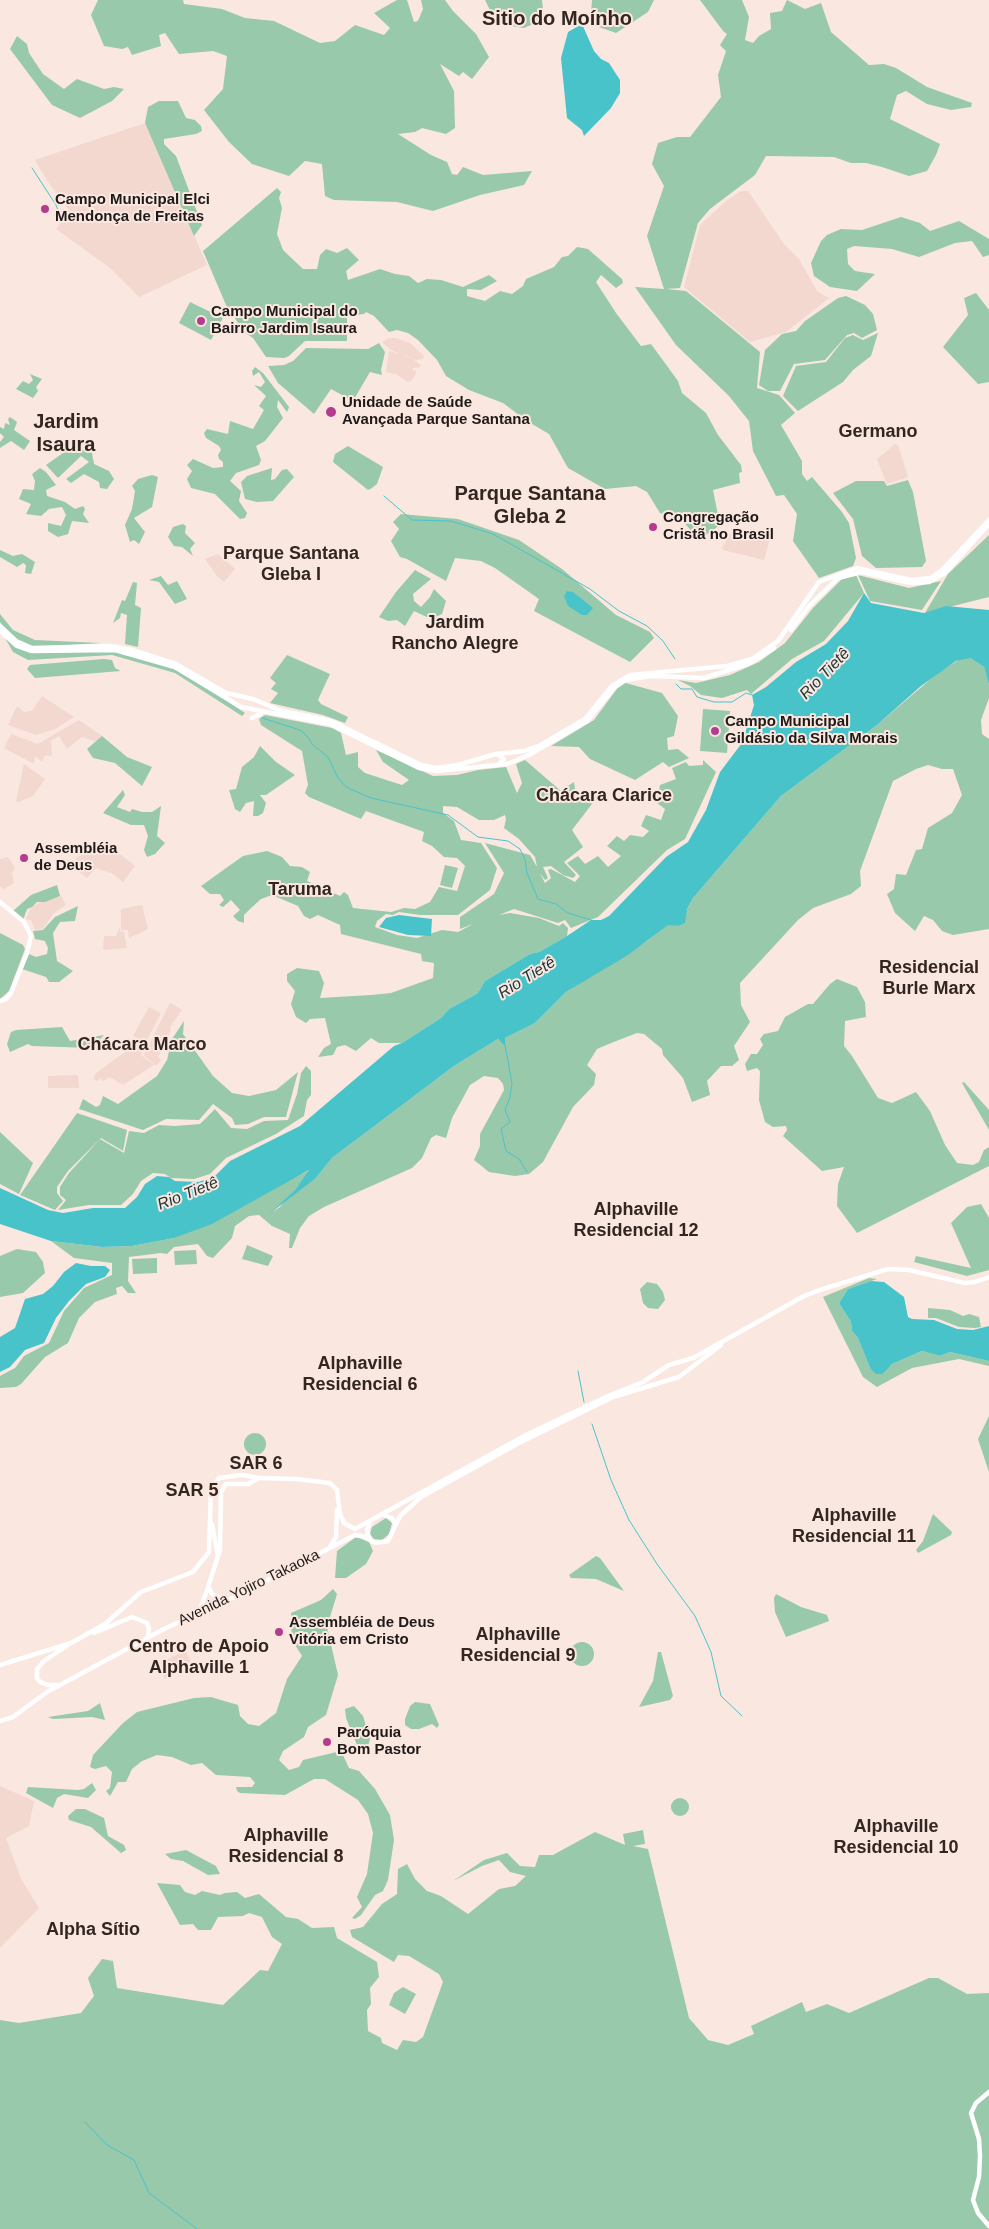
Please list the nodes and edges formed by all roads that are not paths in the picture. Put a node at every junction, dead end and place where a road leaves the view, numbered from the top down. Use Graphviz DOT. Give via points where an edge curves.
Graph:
graph roads {
  1 [pos="989,520"];
  2 [pos="989,524"];
  3 [pos="877,570"];
  4 [pos="867,573"];
  5 [pos="821,581"];
  6 [pos="825,588"];
  7 [pos="813,590"];
  8 [pos="820,594"];
  9 [pos="0,626"];
  10 [pos="0,632"];
  11 [pos="707,668"];
  12 [pos="692,669"];
  13 [pos="707,678"];
  14 [pos="693,679"];
  15 [pos="239,695"];
  16 [pos="253,699"];
  17 [pos="237,706"];
  18 [pos="254,711"];
  19 [pos="265,712"];
  20 [pos="252,718"];
  21 [pos="516,752"];
  22 [pos="496,754"];
  23 [pos="520,759"];
  24 [pos="498,765"];
  25 [pos="0,902"];
  26 [pos="0,1000"];
  27 [pos="989,1275"];
  28 [pos="738,1332"];
  29 [pos="680,1362"];
  30 [pos="661,1370"];
  31 [pos="688,1371"];
  32 [pos="665,1381"];
  33 [pos="259,1478"];
  34 [pos="338,1494"];
  35 [pos="383,1515"];
  36 [pos="211,1520"];
  37 [pos="371,1521"];
  38 [pos="395,1524"];
  39 [pos="369,1539"];
  40 [pos="329,1548"];
  41 [pos="219,1559"];
  42 [pos="208,1587"];
  43 [pos="228,1600"];
  44 [pos="201,1606"];
  45 [pos="80,1638"];
  46 [pos="148,1638"];
  47 [pos="71,1643"];
  48 [pos="0,1665"];
  49 [pos="59,1685"];
  50 [pos="0,1721"];
  51 [pos="989,2092"];
  52 [pos="989,2226"];
  1 -- 3 [label="main road" via="931,578 911,580"];
  2 -- 4 [label="main road" via="945,573 932,581 910,584"];
  3 -- 4 [label="main road"];
  3 -- 5 [label="main road" via="853,569"];
  4 -- 6 [label="main road" via="842,575"];
  5 -- 6 [label="main road"];
  5 -- 7 [label="main road"];
  6 -- 8 [label="main road"];
  7 -- 8 [label="main road"];
  7 -- 11 [label="main road" via="771,647 741,664"];
  8 -- 13 [label="main road" via="770,652 748,664"];
  9 -- 15 [label="main road" via="16,641 32,648 110,646 132,650 181,666 223,691"];
  10 -- 17 [label="main road" via="17,646 31,651 110,649 131,653 183,670"];
  11 -- 12 [label="main road"];
  11 -- 13 [label="main road" via="710,672"];
  12 -- 14 [label="main road"];
  12 -- 21 [label="main road" via="625,677 612,686 585,719 539,746"];
  13 -- 14 [label="main road"];
  14 -- 23 [label="main road" via="653,676 626,680 614,688 587,722"];
  15 -- 16 [label="main road"];
  15 -- 17 [label="main road" via="235,700"];
  16 -- 18 [label="main road"];
  16 -- 22 [label="main road" via="279,710 335,722 425,766 455,766"];
  17 -- 18 [label="main road"];
  18 -- 19 [label="main road"];
  19 -- 20 [label="main road"];
  19 -- 24 [label="main road" via="334,725 424,769 441,771"];
  21 -- 22 [label="main road"];
  21 -- 23 [label="main road" via="509,755 509,759"];
  22 -- 24 [label="main road" via="504,759"];
  23 -- 24 [label="main road"];
  25 -- 26 [label="main road" via="24,922 31,936 28,953 11,993"];
  27 -- 28 [label="main road" via="969,1280 890,1266 876,1268 804,1296"];
  28 -- 29 [label="main road"];
  28 -- 31 [label="main road"];
  29 -- 30 [label="main road"];
  29 -- 31 [label="main road"];
  30 -- 32 [label="main road" via="660,1377"];
  30 -- 35 [label="main road" via="643,1382 526,1435"];
  31 -- 32 [label="main road"];
  32 -- 38 [label="main road" via="613,1397 519,1443 416,1500"];
  33 -- 34 [label="main road" via="330,1483"];
  33 -- 36 [label="main road" via="232,1475 217,1480 211,1490"];
  33 -- 41 [label="main road" via="248,1484 223,1487"];
  34 -- 37 [label="main road" via="340,1514 347,1527 355,1529"];
  34 -- 40 [label="main road" via="336,1537"];
  35 -- 37 [label="main road"];
  35 -- 38 [label="main road" via="392,1518"];
  36 -- 41 [label="main road"];
  36 -- 45 [label="main road" via="209,1552 193,1572 141,1592 105,1624"];
  37 -- 39 [label="main road" via="367,1530"];
  38 -- 39 [label="main road" via="388,1541 380,1544"];
  39 -- 40 [label="main road, Avenida Yojiro Takaoka" via="355,1535"];
  40 -- 43 [label="main road, Avenida Yojiro Takaoka"];
  41 -- 42 [label="main road"];
  42 -- 43 [label="main road" via="213,1595"];
  42 -- 44 [label="main road"];
  43 -- 46 [label="main road, Avenida Yojiro Takaoka"];
  45 -- 46 [label="main road" via="132,1617 147,1623"];
  45 -- 47 [label="main road"];
  46 -- 49 [label="main road, Avenida Yojiro Takaoka"];
  47 -- 48 [label="main road"];
  47 -- 49 [label="main road" via="44,1660 37,1669 37,1678 42,1684"];
  49 -- 50 [label="main road, Avenida Yojiro Takaoka" via="13,1717"];
  51 -- 52 [label="main road" via="976,2103 971,2113 979,2139 980,2156 973,2200 978,2213"];
}
